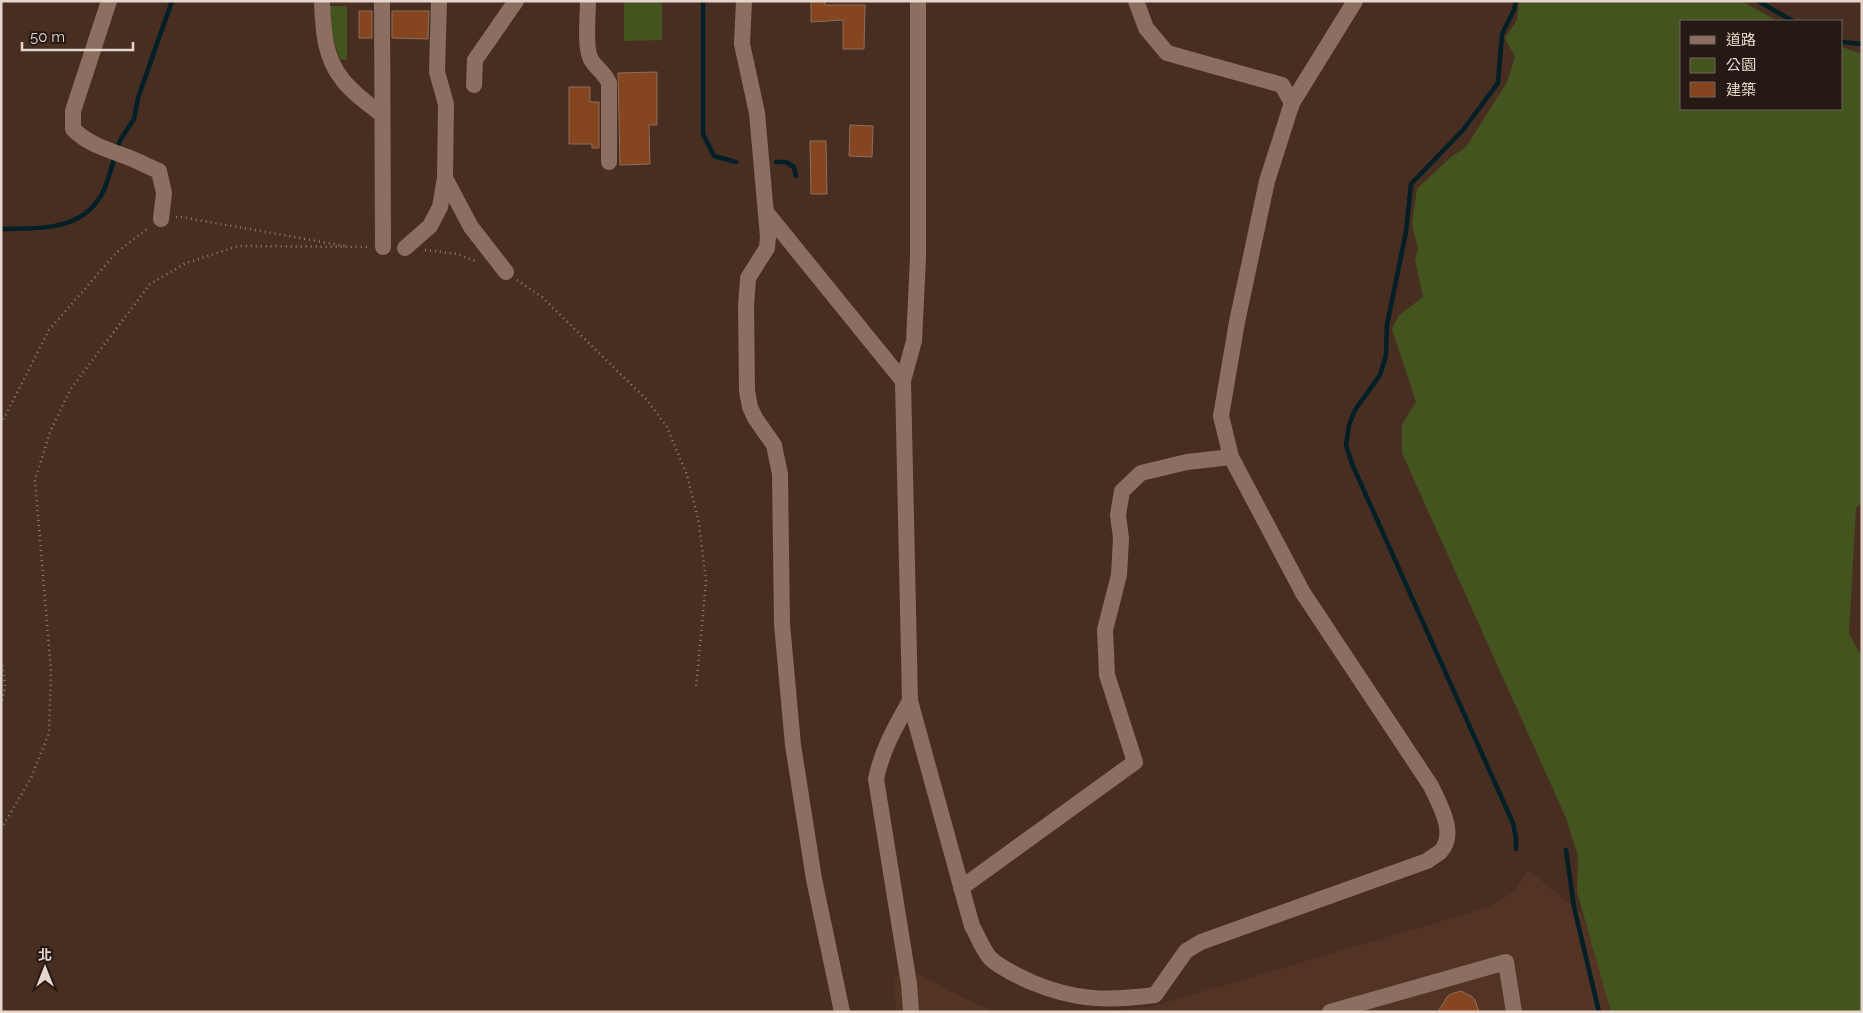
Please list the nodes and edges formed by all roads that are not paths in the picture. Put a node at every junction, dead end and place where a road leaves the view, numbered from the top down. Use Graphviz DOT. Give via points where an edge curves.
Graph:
graph roads {
  1 [pos="109,1"];
  2 [pos="322,1"];
  3 [pos="382,1"];
  4 [pos="439,1"];
  5 [pos="516,1"];
  6 [pos="588,1"];
  7 [pos="744,1"];
  8 [pos="918,1"];
  9 [pos="1136,1"];
  10 [pos="1355,1"];
  11 [pos="474,85"];
  12 [pos="1292,103"];
  13 [pos="382,115"];
  14 [pos="609,162"];
  15 [pos="445,178"];
  16 [pos="765,210"];
  17 [pos="161,219"];
  18 [pos="383,247"];
  19 [pos="405,248"];
  20 [pos="506,272"];
  21 [pos="903,380"];
  22 [pos="1231,458"];
  23 [pos="910,702"];
  24 [pos="962,888"];
  25 [pos="842,1012"];
  26 [pos="911,1012"];
  27 [pos="1330,1012"];
  28 [pos="1514,1012"];
  1 -- 17 [label="lane" via="73,111 73,129 83,139 159,172 164,194"];
  2 -- 13 [label="lane" via="323,32 330,60 342,79"];
  3 -- 13 [label="lane"];
  4 -- 15 [label="lane" via="437,72 446,104"];
  5 -- 11 [label="lane" via="475,60"];
  6 -- 14 [label="lane" via="590,60 607,76 609,83"];
  7 -- 16 [label="lane" via="742,44 757,113"];
  8 -- 21 [label="lane" via="918,257 914,341"];
  9 -- 12 [label="lane" via="1146,28 1167,53 1282,85"];
  10 -- 12 [label="lane"];
  12 -- 22 [label="lane" via="1267,181 1237,322 1221,416"];
  13 -- 18 [label="lane"];
  15 -- 19 [label="lane" via="440,207 430,226"];
  15 -- 20 [label="lane" via="471,227"];
  16 -- 21 [label="lane"];
  16 -- 25 [label="lane" via="767,248 748,278 747,391 755,418 774,445 780,474 782,624 793,745 814,879"];
  21 -- 23 [label="lane"];
  22 -- 24 [label="lane" via="1187,462 1141,473 1122,491 1118,515 1121,538 1119,575 1105,630 1107,675 1135,762"];
  22 -- 24 [label="lane" via="1303,593 1430,786 1447,827 1447,838 1441,851 1427,860 1201,942 1186,951 1155,995 1128,998 1082,998 1018,977 991,958 972,926"];
  23 -- 24 [label="lane"];
  23 -- 26 [label="lane" via="889,737 876,779"];
  27 -- 28 [label="lane" via="1506,962"];
}
